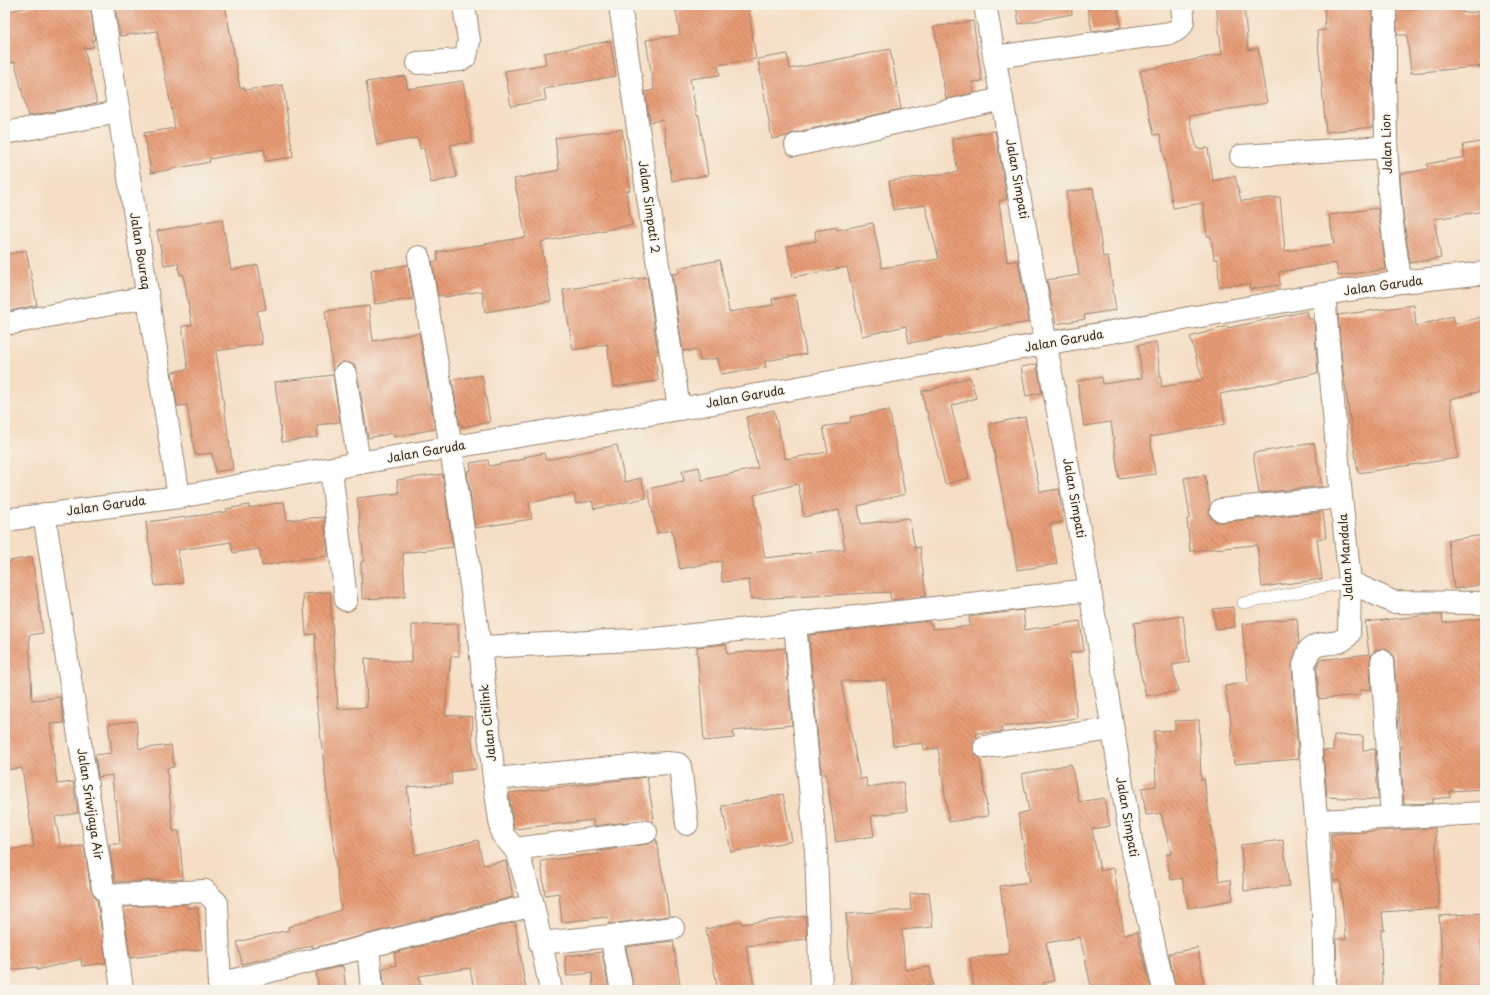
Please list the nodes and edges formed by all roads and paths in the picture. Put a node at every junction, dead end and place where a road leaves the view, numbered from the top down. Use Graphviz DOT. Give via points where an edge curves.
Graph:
graph roads {
  1 [pos="102,5"];
  2 [pos="464,5"];
  3 [pos="620,5"];
  4 [pos="985,5"];
  5 [pos="1182,5"];
  6 [pos="1385,5"];
  7 [pos="994,56"];
  8 [pos="418,63"];
  9 [pos="1002,100"];
  10 [pos="119,112"];
  11 [pos="5,133"];
  12 [pos="796,145"];
  13 [pos="1385,147"];
  14 [pos="1241,156"];
  15 [pos="419,257"];
  16 [pos="1485,273"];
  17 [pos="1401,282"];
  18 [pos="1324,294"];
  19 [pos="148,297"];
  20 [pos="12,323"];
  21 [pos="1047,344"];
  22 [pos="345,374"];
  23 [pos="679,409"];
  24 [pos="451,448"];
  25 [pos="359,463"];
  26 [pos="331,469"];
  27 [pos="179,497"];
  28 [pos="1341,497"];
  29 [pos="1221,510"];
  30 [pos="44,514"];
  31 [pos="5,520"];
  32 [pos="1350,582"];
  33 [pos="1090,590"];
  34 [pos="346,600"];
  35 [pos="1243,603"];
  36 [pos="1485,603"];
  37 [pos="795,624"];
  38 [pos="480,647"];
  39 [pos="1382,661"];
  40 [pos="1112,729"];
  41 [pos="985,747"];
  42 [pos="494,779"];
  43 [pos="1485,813"];
  44 [pos="1392,816"];
  45 [pos="1317,821"];
  46 [pos="688,824"];
  47 [pos="646,832"];
  48 [pos="515,849"];
  49 [pos="109,894"];
  50 [pos="533,905"];
  51 [pos="673,928"];
  52 [pos="611,936"];
  53 [pos="540,943"];
  54 [pos="368,946"];
  55 [pos="220,987"];
  56 [pos="122,990"];
  57 [pos="372,990"];
  58 [pos="551,990"];
  59 [pos="622,990"];
  60 [pos="821,990"];
  61 [pos="1164,990"];
  62 [pos="1325,990"];
  1 -- 10 [label="street, Jalan Bouraq"];
  2 -- 8 [label="street" via="469,41 466,56 460,60"];
  3 -- 23 [label="street, Jalan Simpati 2"];
  4 -- 7 [label="street, Jalan Simpati"];
  5 -- 7 [label="street" via="1184,22 1179,29 1171,33"];
  6 -- 13 [label="street, Jalan Lion"];
  7 -- 9 [label="street, Jalan Simpati"];
  9 -- 12 [label="street"];
  9 -- 21 [label="street, Jalan Simpati"];
  10 -- 11 [label="street"];
  10 -- 19 [label="street, Jalan Bouraq"];
  13 -- 14 [label="street"];
  13 -- 17 [label="street, Jalan Lion" via="1394,248"];
  15 -- 24 [label="street, Jalan Citilink"];
  16 -- 17 [label="street, Jalan Garuda"];
  17 -- 18 [label="street, Jalan Garuda"];
  18 -- 21 [label="street, Jalan Garuda"];
  18 -- 28 [label="street, Jalan Mandala"];
  19 -- 20 [label="street"];
  19 -- 27 [label="street, Jalan Bouraq"];
  21 -- 23 [label="street, Jalan Garuda"];
  21 -- 33 [label="street, Jalan Simpati"];
  22 -- 25 [label="street"];
  23 -- 24 [label="street, Jalan Garuda"];
  24 -- 25 [label="street, Jalan Garuda"];
  24 -- 38 [label="street, Jalan Citilink"];
  25 -- 26 [label="street, Jalan Garuda"];
  26 -- 27 [label="street, Jalan Garuda"];
  26 -- 34 [label="street"];
  27 -- 30 [label="street, Jalan Garuda"];
  28 -- 29 [label="street"];
  28 -- 32 [label="street, Jalan Mandala"];
  30 -- 31 [label="street, Jalan Garuda"];
  30 -- 49 [label="street, Jalan Sriwijaya Air" via="103,888"];
  32 -- 35 [label="lane"];
  32 -- 36 [label="street" via="1393,602"];
  32 -- 45 [label="street, Jalan Mandala" via="1349,634 1346,639 1339,642 1318,645 1309,650 1304,665"];
  33 -- 37 [label="street"];
  33 -- 40 [label="street, Jalan Simpati"];
  37 -- 38 [label="street" via="655,639"];
  37 -- 60 [label="street" via="816,852"];
  38 -- 42 [label="street, Jalan Citilink"];
  39 -- 44 [label="street"];
  40 -- 41 [label="street"];
  40 -- 61 [label="street, Jalan Simpati" via="1133,852"];
  42 -- 46 [label="street" via="678,764"];
  42 -- 48 [label="street, Jalan Citilink" via="502,834"];
  43 -- 44 [label="street"];
  44 -- 45 [label="street"];
  45 -- 62 [label="street, Jalan Mandala"];
  47 -- 48 [label="street"];
  48 -- 50 [label="street, Jalan Citilink"];
  49 -- 55 [label="street" via="205,891 217,903"];
  49 -- 56 [label="street, Jalan Sriwijaya Air"];
  50 -- 53 [label="street, Jalan Citilink"];
  50 -- 54 [label="street"];
  51 -- 52 [label="street"];
  52 -- 53 [label="street"];
  52 -- 59 [label="street"];
  53 -- 58 [label="street, Jalan Citilink"];
  54 -- 55 [label="street"];
  54 -- 57 [label="street"];
}
